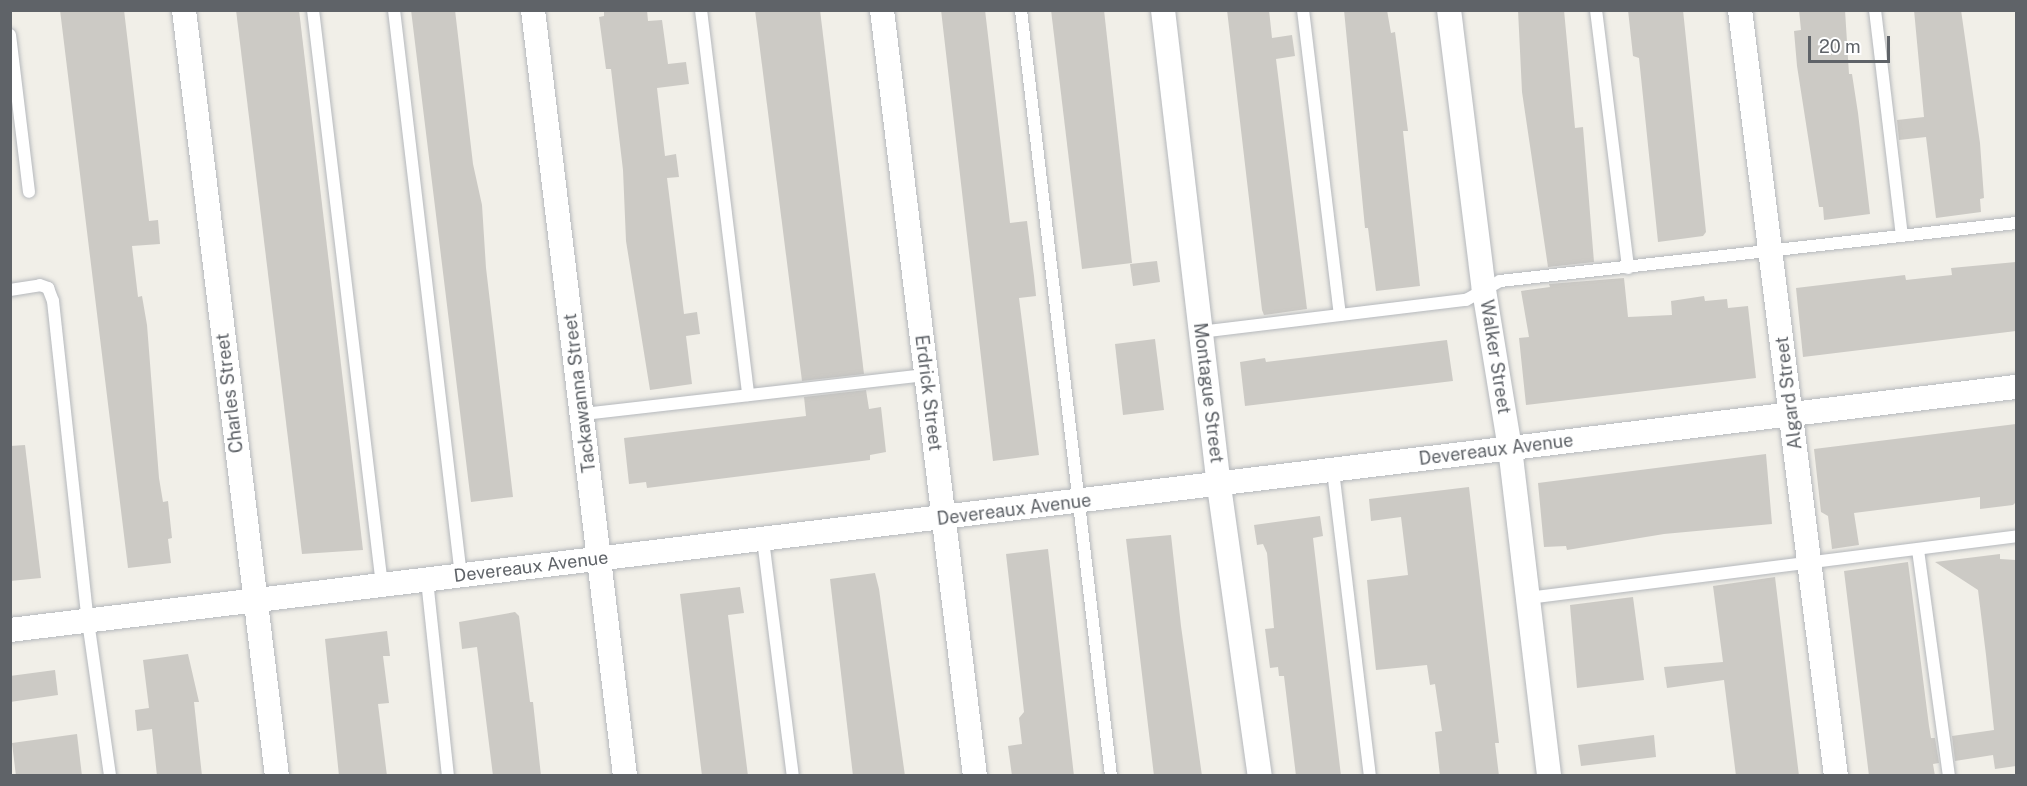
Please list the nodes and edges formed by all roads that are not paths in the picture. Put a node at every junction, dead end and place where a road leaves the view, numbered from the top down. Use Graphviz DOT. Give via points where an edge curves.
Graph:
graph roads {
  1 [pos="184,10"];
  2 [pos="313,10"];
  3 [pos="394,10"];
  4 [pos="533,10"];
  5 [pos="701,10"];
  6 [pos="882,10"];
  7 [pos="1021,10"];
  8 [pos="1163,10"];
  9 [pos="1303,10"];
  10 [pos="1449,10"];
  11 [pos="1596,10"];
  12 [pos="1740,10"];
  13 [pos="1875,10"];
  14 [pos="10,35"];
  15 [pos="29,192"];
  16 [pos="2016,223"];
  17 [pos="1902,235"];
  18 [pos="1772,250"];
  19 [pos="1628,268"];
  20 [pos="10,290"];
  21 [pos="1484,290"];
  22 [pos="1340,315"];
  23 [pos="1200,332"];
  24 [pos="926,375"];
  25 [pos="2016,387"];
  26 [pos="748,395"];
  27 [pos="1792,412"];
  28 [pos="583,414"];
  29 [pos="1510,448"];
  30 [pos="1333,471"];
  31 [pos="1219,486"];
  32 [pos="1077,503"];
  33 [pos="944,519"];
  34 [pos="2016,536"];
  35 [pos="763,540"];
  36 [pos="1918,550"];
  37 [pos="600,559"];
  38 [pos="1810,565"];
  39 [pos="461,576"];
  40 [pos="427,580"];
  41 [pos="382,585"];
  42 [pos="1528,598"];
  43 [pos="255,600"];
  44 [pos="88,621"];
  45 [pos="10,630"];
  46 [pos="110,776"];
  47 [pos="277,776"];
  48 [pos="448,776"];
  49 [pos="625,776"];
  50 [pos="793,776"];
  51 [pos="975,776"];
  52 [pos="1111,776"];
  53 [pos="1260,776"];
  54 [pos="1370,776"];
  55 [pos="1549,776"];
  56 [pos="1836,776"];
  57 [pos="1949,776"];
  1 -- 43 [label="street, Charles Street"];
  2 -- 41 [label="lane"];
  3 -- 39 [label="lane"];
  4 -- 28 [label="street, Tackawanna Street"];
  5 -- 26 [label="lane"];
  6 -- 24 [label="street, Erdrick Street"];
  7 -- 32 [label="lane"];
  8 -- 23 [label="street, Montague Street"];
  9 -- 22 [label="lane"];
  10 -- 21 [label="street, Walker Street"];
  11 -- 19 [label="lane"];
  12 -- 18 [label="street, Algard Street"];
  13 -- 17 [label="lane"];
  14 -- 15 [label="lane"];
  16 -- 17 [label="lane"];
  17 -- 18 [label="lane"];
  18 -- 19 [label="lane"];
  18 -- 27 [label="street, Algard Street"];
  19 -- 21 [label="lane" via="1500,281"];
  20 -- 44 [label="lane" via="40,285 48,288 53,301"];
  21 -- 22 [label="lane" via="1466,300"];
  21 -- 29 [label="street, Walker Street"];
  22 -- 23 [label="lane"];
  23 -- 31 [label="street, Montague Street"];
  24 -- 26 [label="lane"];
  24 -- 33 [label="street, Erdrick Street"];
  25 -- 27 [label="street, Devereaux Avenue"];
  26 -- 28 [label="lane"];
  27 -- 29 [label="street, Devereaux Avenue"];
  27 -- 38 [label="street, Algard Street"];
  28 -- 37 [label="street, Tackawanna Street"];
  29 -- 30 [label="street, Devereaux Avenue"];
  29 -- 42 [label="street, Walker Street"];
  30 -- 31 [label="street, Devereaux Avenue"];
  30 -- 54 [label="lane"];
  31 -- 32 [label="street, Devereaux Avenue"];
  31 -- 53 [label="street, Montague Street"];
  32 -- 33 [label="street, Devereaux Avenue"];
  32 -- 52 [label="lane"];
  33 -- 35 [label="street, Devereaux Avenue"];
  33 -- 51 [label="street, Erdrick Street"];
  34 -- 36 [label="lane"];
  35 -- 37 [label="street, Devereaux Avenue"];
  35 -- 50 [label="lane"];
  36 -- 38 [label="lane"];
  36 -- 57 [label="lane"];
  37 -- 39 [label="street, Devereaux Avenue"];
  37 -- 49 [label="street, Tackawanna Street"];
  38 -- 42 [label="lane"];
  38 -- 56 [label="street, Algard Street"];
  39 -- 40 [label="street, Devereaux Avenue"];
  40 -- 41 [label="street, Devereaux Avenue"];
  40 -- 48 [label="lane"];
  41 -- 43 [label="street, Devereaux Avenue"];
  42 -- 55 [label="street, Walker Street"];
  43 -- 44 [label="street, Devereaux Avenue"];
  43 -- 47 [label="street, Charles Street"];
  44 -- 45 [label="street, Devereaux Avenue"];
  44 -- 46 [label="lane"];
}
